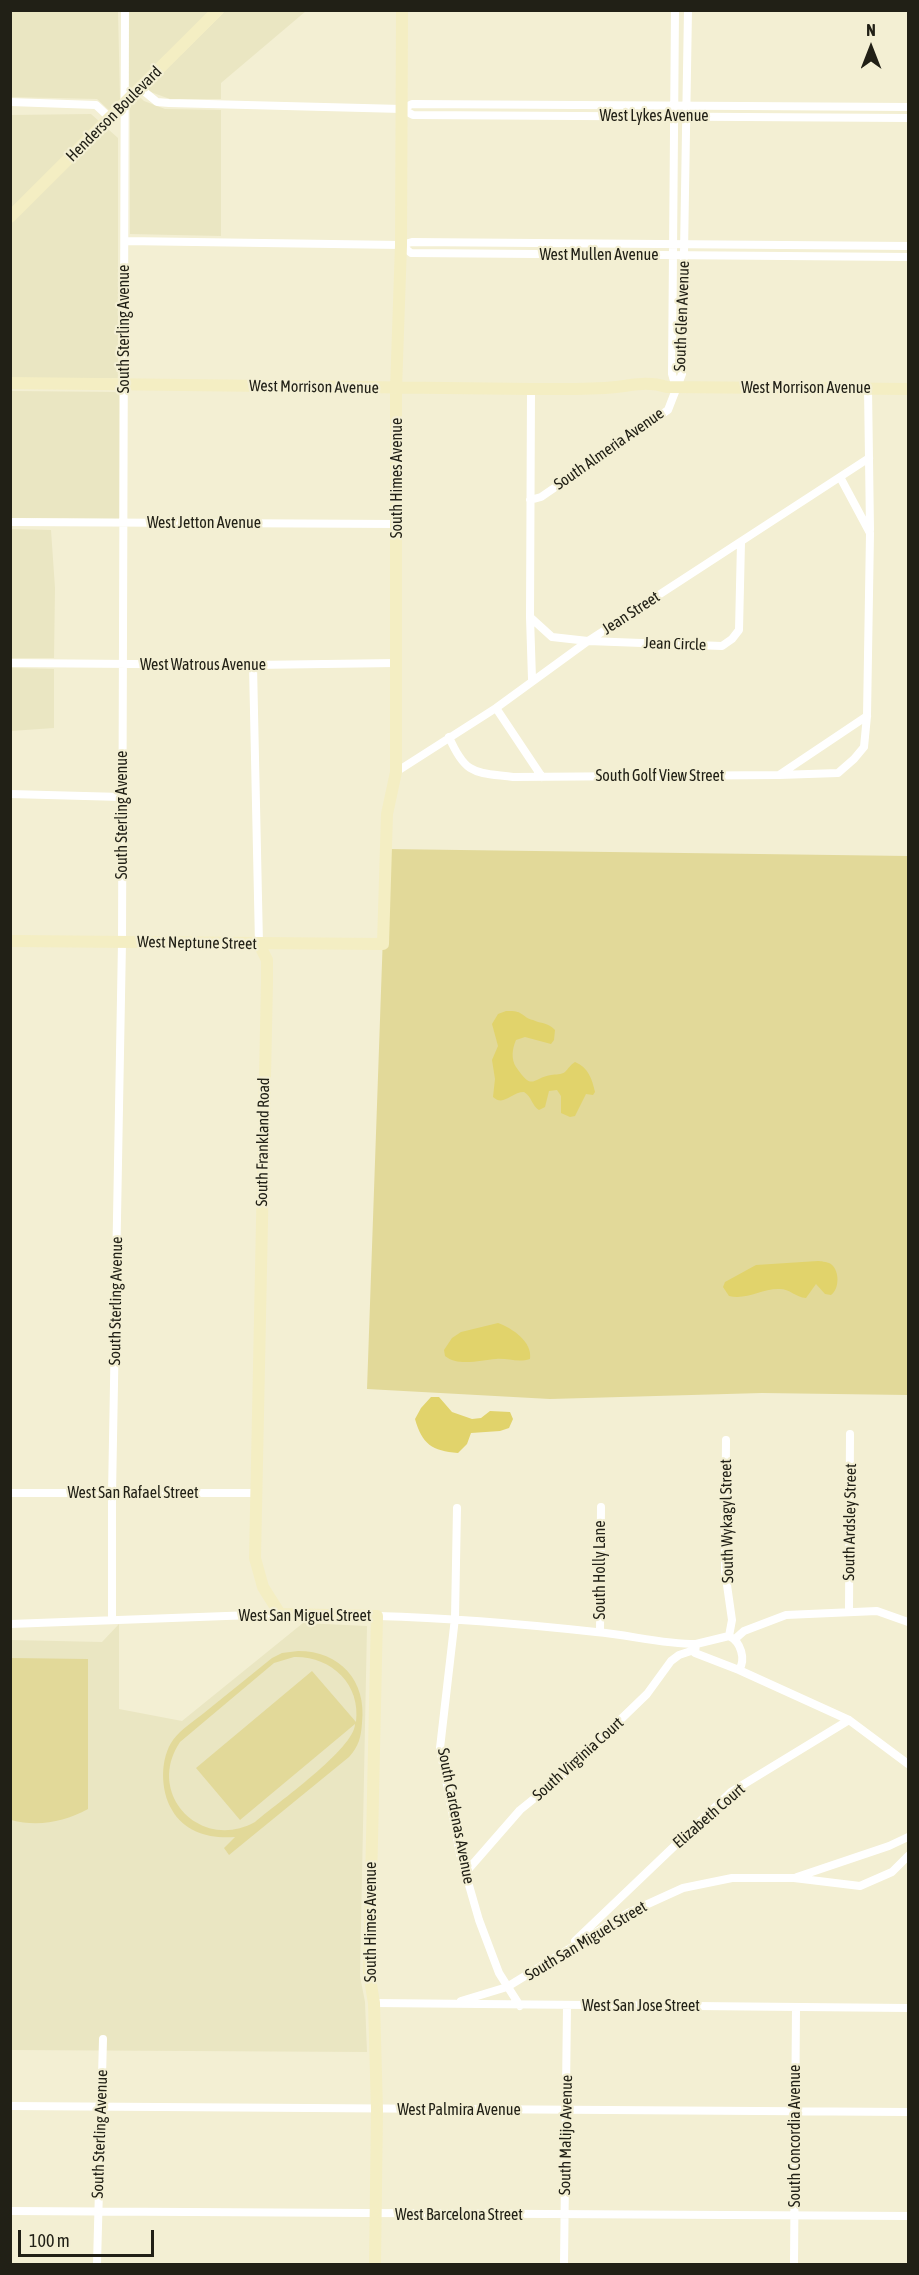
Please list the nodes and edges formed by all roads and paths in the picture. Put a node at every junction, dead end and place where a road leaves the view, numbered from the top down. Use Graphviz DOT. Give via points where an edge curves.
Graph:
graph roads {
  1 [pos="125,10"];
  2 [pos="218,10"];
  3 [pos="402,10"];
  4 [pos="675,10"];
  5 [pos="688,10"];
  6 [pos="140,88"];
  7 [pos="10,102"];
  8 [pos="125,103"];
  9 [pos="674,105"];
  10 [pos="687,106"];
  11 [pos="909,107"];
  12 [pos="402,109"];
  13 [pos="674,116"];
  14 [pos="687,116"];
  15 [pos="110,118"];
  16 [pos="909,118"];
  17 [pos="10,217"];
  18 [pos="125,241"];
  19 [pos="673,244"];
  20 [pos="685,244"];
  21 [pos="401,245"];
  22 [pos="909,246"];
  23 [pos="673,255"];
  24 [pos="685,255"];
  25 [pos="909,257"];
  26 [pos="10,383"];
  27 [pos="124,384"];
  28 [pos="671,387"];
  29 [pos="868,388"];
  30 [pos="396,389"];
  31 [pos="909,389"];
  32 [pos="531,390"];
  33 [pos="869,458"];
  34 [pos="840,477"];
  35 [pos="530,500"];
  36 [pos="10,522"];
  37 [pos="123,523"];
  38 [pos="397,524"];
  39 [pos="870,533"];
  40 [pos="741,542"];
  41 [pos="530,617"];
  42 [pos="588,641"];
  43 [pos="10,663"];
  44 [pos="396,663"];
  45 [pos="123,665"];
  46 [pos="254,665"];
  47 [pos="532,679"];
  48 [pos="495,708"];
  49 [pos="867,716"];
  50 [pos="449,737"];
  51 [pos="396,772"];
  52 [pos="779,775"];
  53 [pos="542,777"];
  54 [pos="10,795"];
  55 [pos="122,796"];
  56 [pos="10,941"];
  57 [pos="122,942"];
  58 [pos="259,944"];
  59 [pos="383,944"];
  60 [pos="850,1434"];
  61 [pos="726,1440"];
  62 [pos="10,1493"];
  63 [pos="256,1493"];
  64 [pos="112,1494"];
  65 [pos="601,1507"];
  66 [pos="457,1508"];
  67 [pos="849,1611"];
  68 [pos="280,1614"];
  69 [pos="377,1616"];
  70 [pos="455,1618"];
  71 [pos="112,1619"];
  72 [pos="909,1622"];
  73 [pos="10,1624"];
  74 [pos="600,1632"];
  75 [pos="732,1638"];
  76 [pos="695,1647"];
  77 [pos="740,1670"];
  78 [pos="849,1720"];
  79 [pos="909,1764"];
  80 [pos="909,1837"];
  81 [pos="909,1856"];
  82 [pos="465,1873"];
  83 [pos="794,1878"];
  84 [pos="612,1907"];
  85 [pos="625,1914"];
  86 [pos="561,1954"];
  87 [pos="507,1987"];
  88 [pos="374,2003"];
  89 [pos="452,2003"];
  90 [pos="520,2006"];
  91 [pos="567,2006"];
  92 [pos="796,2007"];
  93 [pos="909,2008"];
  94 [pos="103,2039"];
  95 [pos="10,2106"];
  96 [pos="101,2106"];
  97 [pos="377,2110"];
  98 [pos="566,2110"];
  99 [pos="795,2111"];
  100 [pos="909,2112"];
  101 [pos="10,2211"];
  102 [pos="97,2212"];
  103 [pos="376,2214"];
  104 [pos="565,2215"];
  105 [pos="795,2215"];
  106 [pos="909,2216"];
  107 [pos="97,2265"];
  108 [pos="375,2265"];
  109 [pos="564,2265"];
  110 [pos="794,2265"];
  1 -- 8 [label="street, South Sterling Avenue"];
  2 -- 6 [label="street, Henderson Boulevard"];
  3 -- 12 [label="street, South Himes Avenue"];
  4 -- 9 [label="street, South Glen Avenue"];
  5 -- 10 [label="street, South Glen Avenue"];
  6 -- 8 [label="street, Henderson Boulevard"];
  6 -- 12 [label="street, West Lykes Avenue" via="157,102"];
  7 -- 15 [label="street" via="96,105"];
  8 -- 15 [label="street, Henderson Boulevard"];
  8 -- 18 [label="street, South Sterling Avenue"];
  9 -- 10 [label="street, West Lykes Avenue"];
  9 -- 12 [label="street, West Lykes Avenue" via="412,104"];
  9 -- 13 [label="street, South Glen Avenue"];
  10 -- 11 [label="street, West Lykes Avenue"];
  10 -- 14 [label="street, South Glen Avenue"];
  12 -- 13 [label="street, West Lykes Avenue" via="413,115"];
  12 -- 21 [label="street, South Himes Avenue"];
  13 -- 14 [label="street, West Lykes Avenue"];
  13 -- 19 [label="street, South Glen Avenue"];
  14 -- 16 [label="street, West Lykes Avenue"];
  14 -- 20 [label="street, South Glen Avenue"];
  15 -- 17 [label="street, Henderson Boulevard"];
  18 -- 21 [label="street, West Mullen Avenue"];
  18 -- 27 [label="street, South Sterling Avenue"];
  19 -- 20 [label="street, West Mullen Avenue"];
  19 -- 21 [label="street, West Mullen Avenue"];
  19 -- 23 [label="street, South Glen Avenue"];
  20 -- 22 [label="street, West Mullen Avenue"];
  20 -- 24 [label="street, South Glen Avenue"];
  21 -- 23 [label="street, West Mullen Avenue" via="411,253"];
  21 -- 30 [label="street, South Himes Avenue"];
  23 -- 24 [label="street, West Mullen Avenue"];
  23 -- 28 [label="street, South Glen Avenue"];
  24 -- 25 [label="street, West Mullen Avenue"];
  24 -- 28 [label="street, South Glen Avenue" via="682,374"];
  26 -- 27 [label="street, West Morrison Avenue"];
  27 -- 30 [label="street, West Morrison Avenue"];
  27 -- 37 [label="street, South Sterling Avenue"];
  28 -- 29 [label="street, West Morrison Avenue"];
  28 -- 32 [label="street, West Morrison Avenue" via="633,383"];
  28 -- 35 [label="street, South Almeria Avenue" via="673,402 668,410 541,497"];
  29 -- 31 [label="street, West Morrison Avenue"];
  29 -- 33 [label="street, South Golf View Street"];
  30 -- 32 [label="street, West Morrison Avenue"];
  30 -- 38 [label="street, South Himes Avenue"];
  32 -- 35 [label="street, South Almeria Avenue"];
  33 -- 34 [label="street, Jean Street"];
  33 -- 39 [label="street, South Golf View Street"];
  34 -- 39 [label="street, South Golf View Street"];
  34 -- 40 [label="street, Jean Street"];
  35 -- 41 [label="street, South Almeria Avenue"];
  36 -- 37 [label="street, West Jetton Avenue"];
  37 -- 38 [label="street, West Jetton Avenue"];
  37 -- 45 [label="street, South Sterling Avenue"];
  38 -- 44 [label="street, South Himes Avenue"];
  39 -- 49 [label="street, South Golf View Street"];
  40 -- 42 [label="street, Jean Street"];
  40 -- 42 [label="street, Jean Circle" via="739,630 722,646"];
  41 -- 42 [label="street" via="552,637"];
  41 -- 47 [label="street, South Almeria Avenue"];
  42 -- 47 [label="street, Jean Street"];
  43 -- 45 [label="street, West Watrous Avenue"];
  44 -- 46 [label="street, West Watrous Avenue"];
  44 -- 51 [label="street, South Himes Avenue"];
  45 -- 46 [label="street, West Watrous Avenue"];
  45 -- 55 [label="street, South Sterling Avenue"];
  46 -- 58 [label="street, South Frankland Road"];
  47 -- 48 [label="street, Jean Street"];
  48 -- 50 [label="street, Jean Street"];
  48 -- 53 [label="street"];
  49 -- 52 [label="street"];
  49 -- 52 [label="street, South Golf View Street" via="864,747 838,773"];
  50 -- 51 [label="street, Jean Street"];
  50 -- 53 [label="street, South Golf View Street" via="457,756 472,772"];
  51 -- 59 [label="street, South Himes Avenue" via="387,814"];
  52 -- 53 [label="street, South Golf View Street"];
  54 -- 55 [label="street"];
  55 -- 57 [label="street, South Sterling Avenue"];
  56 -- 57 [label="street, West Neptune Street"];
  57 -- 58 [label="street, West Neptune Street"];
  57 -- 64 [label="street, South Sterling Avenue"];
  58 -- 59 [label="street, West Neptune Street"];
  58 -- 63 [label="street, South Frankland Road" via="267,970"];
  60 -- 67 [label="street, South Ardsley Street"];
  61 -- 75 [label="street, South Wykagyl Street" via="725,1571"];
  62 -- 64 [label="street, West San Rafael Street"];
  63 -- 64 [label="street, West San Rafael Street"];
  63 -- 68 [label="street, South Frankland Road" via="255,1558 262,1587"];
  64 -- 71 [label="street, South Sterling Avenue"];
  65 -- 74 [label="street, South Holly Lane"];
  66 -- 70 [label="street, South Cardenas Avenue"];
  67 -- 72 [label="street" via="877,1611"];
  67 -- 75 [label="street" via="786,1614"];
  68 -- 69 [label="street, West San Miguel Street"];
  68 -- 71 [label="street, West San Miguel Street"];
  69 -- 70 [label="street, West San Miguel Street"];
  69 -- 88 [label="street, South Himes Avenue" via="369,1973"];
  70 -- 74 [label="street, West San Miguel Street"];
  70 -- 82 [label="street, South Cardenas Avenue" via="440,1748"];
  71 -- 73 [label="street, West San Miguel Street"];
  74 -- 76 [label="street, West San Miguel Street"];
  75 -- 76 [label="street"];
  75 -- 77 [label="street, South Wykagyl Street" via="744,1660"];
  76 -- 77 [label="street" via="697,1655"];
  76 -- 82 [label="street, South Virginia Court" via="671,1661 647,1694 562,1776 520,1810"];
  77 -- 78 [label="street"];
  78 -- 79 [label="street"];
  78 -- 84 [label="street, Elizabeth Court" via="731,1792"];
  80 -- 83 [label="street, South San Miguel Street"];
  81 -- 83 [label="street, South San Miguel Street" via="892,1872 860,1886"];
  82 -- 87 [label="street, South Cardenas Avenue"];
  83 -- 85 [label="street, South San Miguel Street" via="732,1878 683,1888"];
  84 -- 85 [label="street"];
  84 -- 86 [label="street, Elizabeth Court"];
  85 -- 86 [label="street, South San Miguel Street"];
  86 -- 87 [label="street, South San Miguel Street"];
  87 -- 89 [label="street, South San Miguel Street"];
  87 -- 90 [label="street, South Cardenas Avenue"];
  88 -- 89 [label="street, West San Jose Street"];
  88 -- 97 [label="street, South Himes Avenue"];
  89 -- 90 [label="street, West San Jose Street"];
  90 -- 91 [label="street, West San Jose Street"];
  91 -- 92 [label="street, West San Jose Street"];
  91 -- 98 [label="street, South Malijo Avenue"];
  92 -- 93 [label="street, West San Jose Street"];
  92 -- 99 [label="street, South Concordia Avenue"];
  94 -- 96 [label="street, South Sterling Avenue"];
  95 -- 96 [label="street, West Palmira Avenue"];
  96 -- 97 [label="street, West Palmira Avenue"];
  96 -- 102 [label="street, South Sterling Avenue"];
  97 -- 98 [label="street, West Palmira Avenue"];
  97 -- 103 [label="street, South Himes Avenue"];
  98 -- 99 [label="street, West Palmira Avenue"];
  98 -- 104 [label="street, South Malijo Avenue"];
  99 -- 100 [label="street, West Palmira Avenue"];
  99 -- 105 [label="street, South Concordia Avenue"];
  101 -- 102 [label="street, West Barcelona Street"];
  102 -- 103 [label="street, West Barcelona Street"];
  102 -- 107 [label="street, South Sterling Avenue"];
  103 -- 104 [label="street, West Barcelona Street"];
  103 -- 108 [label="street, South Himes Avenue"];
  104 -- 105 [label="street, West Barcelona Street"];
  104 -- 109 [label="street, South Malijo Avenue"];
  105 -- 106 [label="street, West Barcelona Street"];
  105 -- 110 [label="street, South Concordia Avenue"];
}
